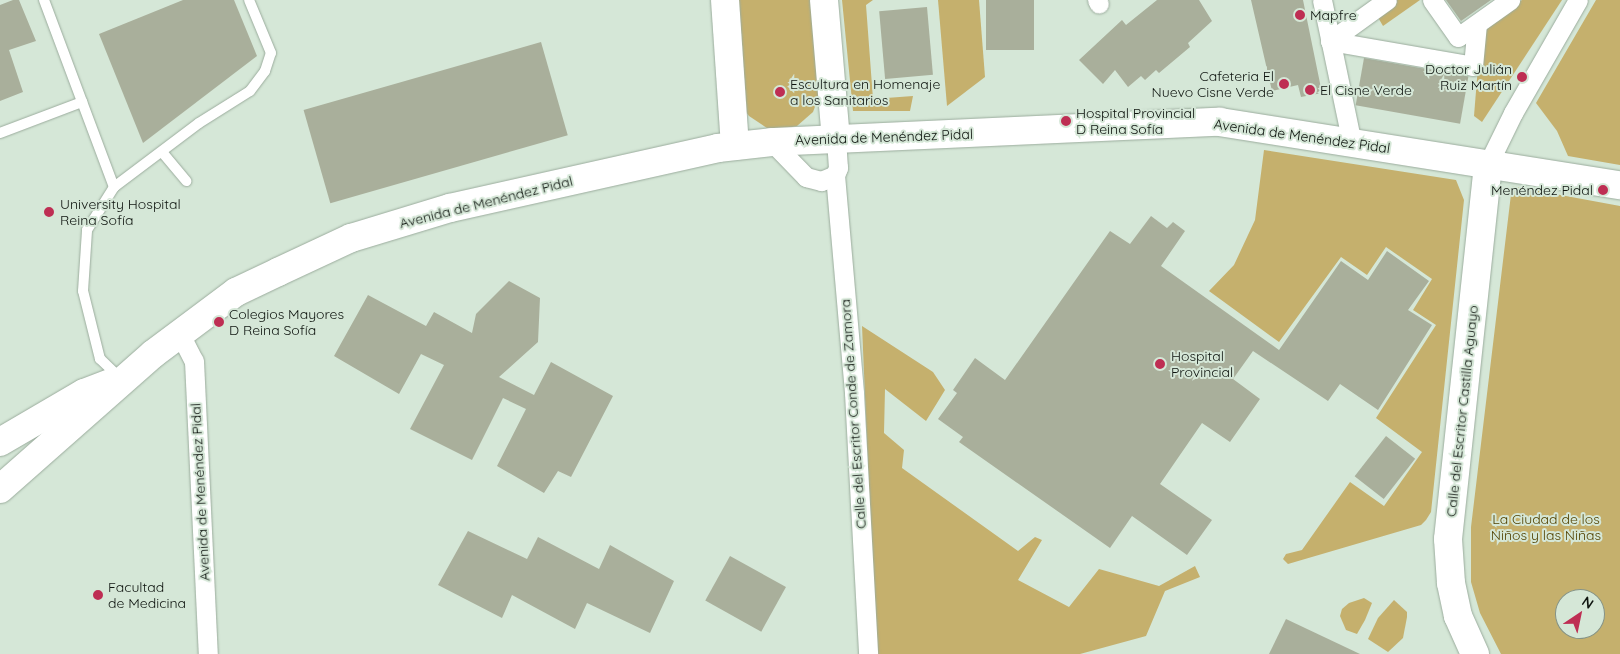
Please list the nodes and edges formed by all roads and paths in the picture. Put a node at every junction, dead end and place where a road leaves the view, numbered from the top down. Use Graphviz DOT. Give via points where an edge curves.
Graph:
graph roads {
  1 [pos="44,0"];
  2 [pos="249,0"];
  3 [pos="725,0"];
  4 [pos="824,0"];
  5 [pos="1322,0"];
  6 [pos="1387,0"];
  7 [pos="1432,0"];
  8 [pos="1510,0"];
  9 [pos="1578,0"];
  10 [pos="1477,24"];
  11 [pos="1330,41"];
  12 [pos="82,102"];
  13 [pos="0,133"];
  14 [pos="836,140"];
  15 [pos="772,142"];
  16 [pos="1352,142"];
  17 [pos="735,146"];
  18 [pos="162,152"];
  19 [pos="1488,164"];
  20 [pos="835,175"];
  21 [pos="186,181"];
  22 [pos="1620,185"];
  23 [pos="114,187"];
  24 [pos="180,334"];
  25 [pos="121,379"];
  26 [pos="0,442"];
  27 [pos="0,489"];
  28 [pos="208,654"];
  29 [pos="868,654"];
  30 [pos="1474,654"];
  1 -- 12 [label="lane"];
  2 -- 18 [label="lane" via="271,53 265,71 250,91 199,123"];
  3 -- 17 [label="main road"];
  4 -- 14 [label="main road"];
  5 -- 11 [label="street"];
  6 -- 11 [label="street"];
  7 -- 10 [label="street" via="1458,37"];
  8 -- 10 [label="street"];
  9 -- 19 [label="street" via="1513,113"];
  10 -- 11 [label="street" via="1472,66"];
  11 -- 16 [label="street"];
  12 -- 13 [label="lane"];
  12 -- 23 [label="lane"];
  14 -- 15 [label="main road, Avenida de Menéndez Pidal"];
  14 -- 16 [label="main road, Avenida de Menéndez Pidal" via="1220,122"];
  14 -- 20 [label="street, Calle del Escritor Conde de Zamora" via="838,168"];
  15 -- 17 [label="main road, Avenida de Menéndez Pidal"];
  15 -- 20 [label="street" via="806,178 821,181"];
  16 -- 19 [label="main road, Avenida de Menéndez Pidal"];
  17 -- 24 [label="main road, Avenida de Menéndez Pidal" via="450,208 352,238 236,292"];
  18 -- 21 [label="lane"];
  18 -- 23 [label="lane"];
  19 -- 22 [label="main road, Avenida de Menéndez Pidal"];
  19 -- 30 [label="main road, Calle del Escritor Castilla Aguayo" via="1448,539 1451,583 1458,616"];
  20 -- 29 [label="street, Calle del Escritor Conde de Zamora" via="855,411"];
  23 -- 25 [label="lane" via="87,230 83,291 100,359"];
  24 -- 25 [label="main road, Avenida de Menéndez Pidal"];
  24 -- 28 [label="street, Avenida de Menéndez Pidal" via="194,361"];
  25 -- 26 [label="main road, Avenida de Menéndez Pidal" via="84,393"];
  25 -- 27 [label="main road, Avenida de Menéndez Pidal" via="104,400"];
}
